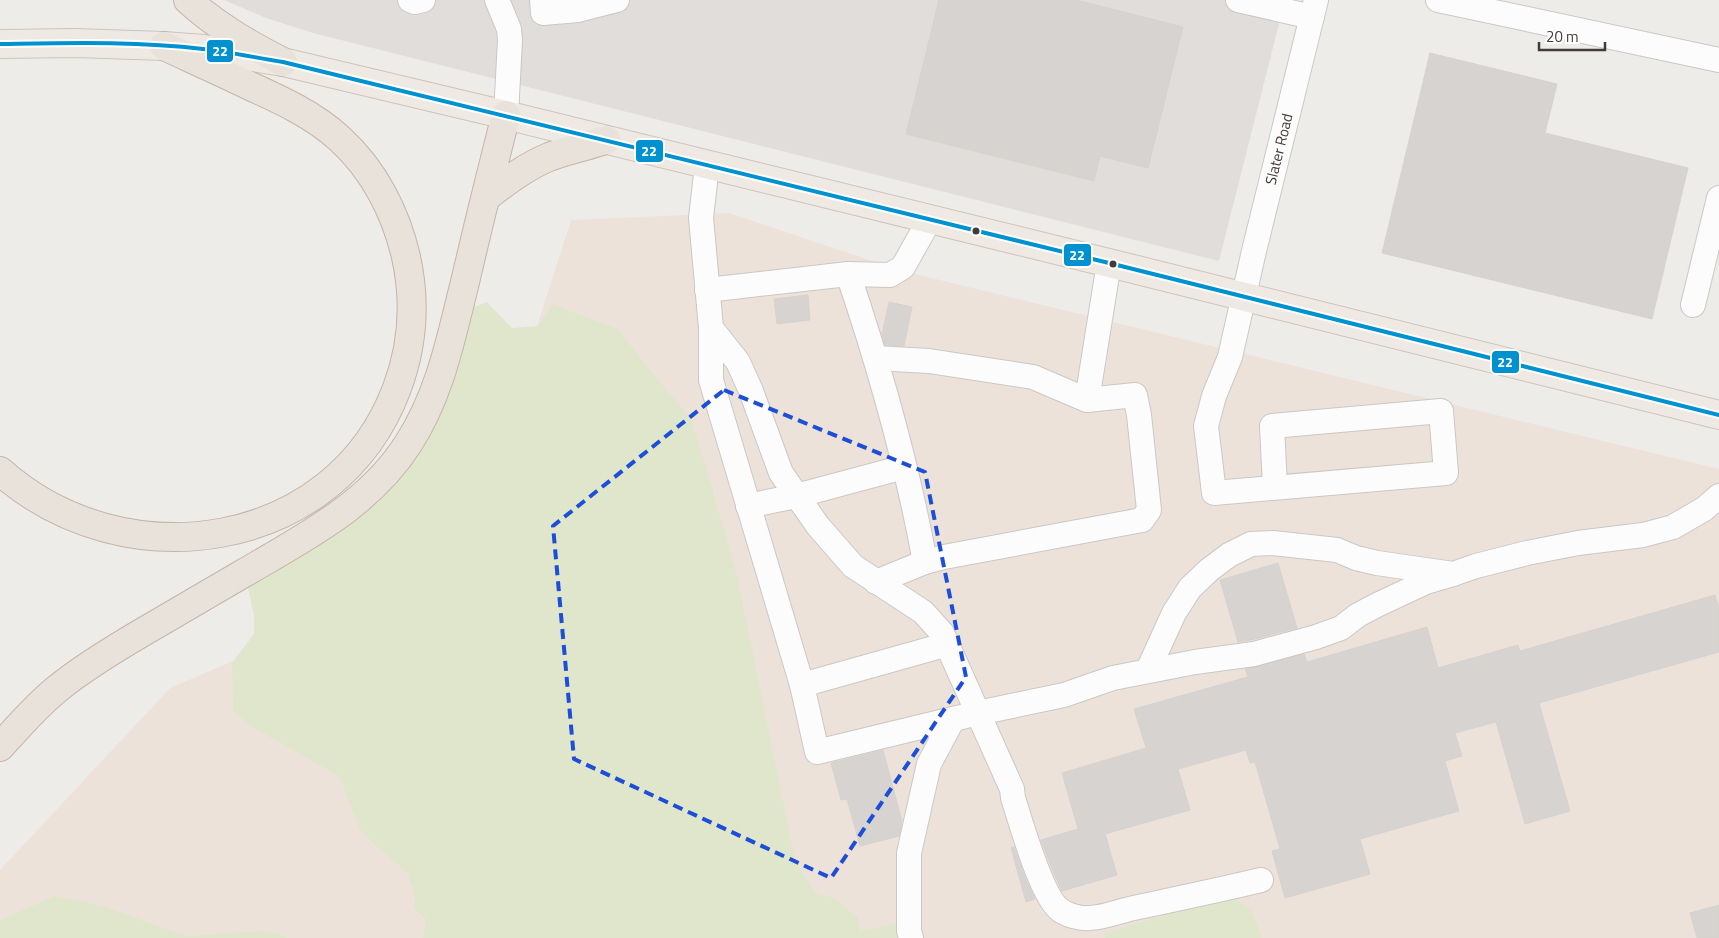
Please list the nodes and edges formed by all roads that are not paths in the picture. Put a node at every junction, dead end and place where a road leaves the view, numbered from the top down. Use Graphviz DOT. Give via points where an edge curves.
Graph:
graph roads {
  1 [pos="188,0"];
  2 [pos="410,0"];
  3 [pos="423,0"];
  4 [pos="497,0"];
  5 [pos="542,0"];
  6 [pos="617,0"];
  7 [pos="1438,0"];
  8 [pos="1243,1"];
  9 [pos="1314,9"];
  10 [pos="0,44"];
  11 [pos="164,46"];
  12 [pos="1719,60"];
  13 [pos="283,62"];
  14 [pos="506,115"];
  15 [pos="606,140"];
  16 [pos="707,165"];
  17 [pos="486,197"];
  18 [pos="1719,198"];
  19 [pos="930,219"];
  20 [pos="1108,262"];
  21 [pos="848,274"];
  22 [pos="707,290"];
  23 [pos="1243,297"];
  24 [pos="1693,305"];
  25 [pos="711,328"];
  26 [pos="875,358"];
  27 [pos="1087,400"];
  28 [pos="1719,415"];
  29 [pos="904,467"];
  30 [pos="0,471"];
  31 [pos="1275,486"];
  32 [pos="796,496"];
  33 [pos="1719,496"];
  34 [pos="748,506"];
  35 [pos="925,562"];
  36 [pos="1454,574"];
  37 [pos="876,582"];
  38 [pos="948,644"];
  39 [pos="1148,670"];
  40 [pos="802,684"];
  41 [pos="978,713"];
  42 [pos="953,719"];
  43 [pos="0,747"];
  44 [pos="1261,880"];
  45 [pos="911,938"];
  1 -- 13 [label="highway" via="232,33"];
  2 -- 3 [label="street"];
  4 -- 14 [label="street" via="510,40"];
  5 -- 6 [label="street" via="543,13 578,10"];
  7 -- 12 [label="street"];
  8 -- 9 [label="street"];
  9 -- 23 [label="street, Slater Road"];
  10 -- 11 [label="main road"];
  11 -- 13 [label="main road"];
  11 -- 30 [label="highway" via="318,121 339,138 372,177 396,221 413,297 409,348 393,399 367,443 333,480 294,508 270,519 204,536 147,536 95,526 48,505"];
  13 -- 14 [label="main road"];
  14 -- 15 [label="main road"];
  14 -- 17 [label="highway"];
  15 -- 16 [label="main road"];
  15 -- 17 [label="highway" via="534,164"];
  16 -- 19 [label="main road"];
  16 -- 22 [label="street" via="702,218"];
  17 -- 43 [label="highway" via="438,384 408,444 378,482 345,511 312,533 76,674 56,689"];
  18 -- 24 [label="street"];
  19 -- 20 [label="main road"];
  19 -- 21 [label="street" via="903,267 890,275"];
  20 -- 23 [label="main road"];
  20 -- 27 [label="street"];
  21 -- 22 [label="street"];
  21 -- 26 [label="street"];
  22 -- 25 [label="street"];
  23 -- 28 [label="main road"];
  23 -- 31 [label="street, Slater Road" via="1230,357 1206,426 1214,493"];
  25 -- 32 [label="street" via="738,362 781,473"];
  25 -- 34 [label="street" via="711,380"];
  26 -- 27 [label="street" via="929,361 1033,377"];
  26 -- 29 [label="street"];
  27 -- 35 [label="street" via="1135,395 1149,510 1142,520"];
  29 -- 32 [label="street"];
  29 -- 35 [label="street"];
  31 -- 31 [label="street" via="1446,473 1441,412 1272,426"];
  32 -- 34 [label="street"];
  32 -- 37 [label="street" via="853,566"];
  33 -- 36 [label="street" via="1704,509 1673,526 1644,535 1527,553"];
  34 -- 40 [label="street"];
  35 -- 37 [label="street"];
  36 -- 39 [label="street" via="1426,582 1358,615 1341,628 1316,637 1254,654"];
  36 -- 39 [label="street" via="1377,563 1336,550 1273,542 1251,544 1208,570 1190,588 1174,613"];
  37 -- 38 [label="street" via="923,612"];
  38 -- 40 [label="street"];
  38 -- 41 [label="street"];
  39 -- 41 [label="street" via="1064,695"];
  40 -- 42 [label="street" via="817,752"];
  41 -- 42 [label="street"];
  41 -- 44 [label="street" via="1012,789 1042,884 1059,909 1078,917 1102,917"];
  42 -- 45 [label="street" via="929,764 909,853"];
}
